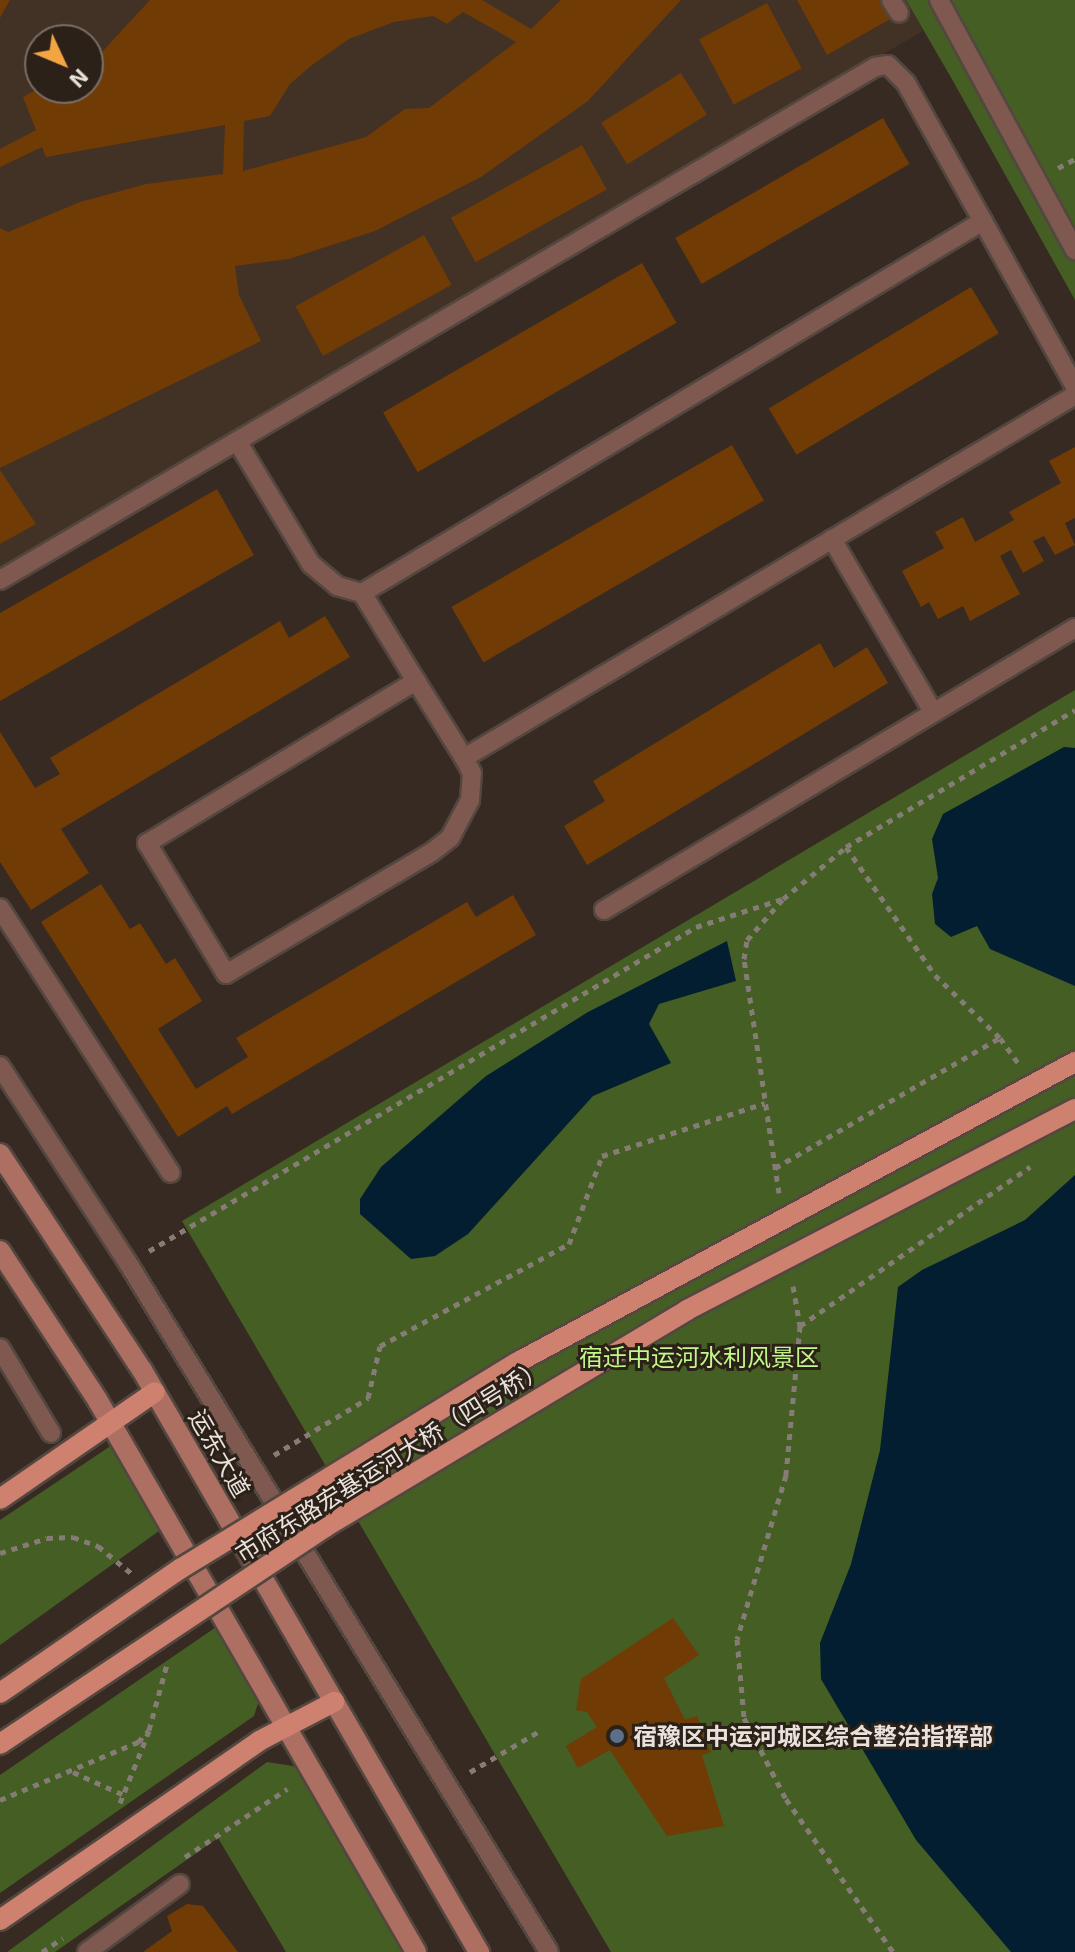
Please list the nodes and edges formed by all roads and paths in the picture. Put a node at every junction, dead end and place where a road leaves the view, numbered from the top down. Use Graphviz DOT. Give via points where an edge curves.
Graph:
graph roads {
  1 [pos="939,0"];
  2 [pos="983,221"];
  3 [pos="1075,251"];
  4 [pos="1075,387"];
  5 [pos="1075,395"];
  6 [pos="237,441"];
  7 [pos="832,539"];
  8 [pos="0,580"];
  9 [pos="362,593"];
  10 [pos="1075,628"];
  11 [pos="416,681"];
  12 [pos="1075,710"];
  13 [pos="933,712"];
  14 [pos="464,758"];
  15 [pos="783,899"];
  16 [pos="0,908"];
  17 [pos="604,910"];
  18 [pos="1000,1038"];
  19 [pos="1075,1062"];
  20 [pos="0,1066"];
  21 [pos="765,1103"];
  22 [pos="1075,1109"];
  23 [pos="0,1154"];
  24 [pos="775,1168"];
  25 [pos="171,1173"];
  26 [pos="780,1198"];
  27 [pos="0,1251"];
  28 [pos="128,1263"];
  29 [pos="791,1272"];
  30 [pos="0,1348"];
  31 [pos="155,1392"];
  32 [pos="109,1421"];
  33 [pos="51,1433"];
  34 [pos="253,1467"];
  35 [pos="0,1499"];
  36 [pos="0,1693"];
  37 [pos="334,1702"];
  38 [pos="285,1727"];
  39 [pos="149,1730"];
  40 [pos="0,1744"];
  41 [pos="72,1772"];
  42 [pos="124,1795"];
  43 [pos="113,1814"];
  44 [pos="180,1884"];
  45 [pos="0,1920"];
  46 [pos="87,1952"];
  47 [pos="416,1952"];
  48 [pos="479,1952"];
  49 [pos="549,1952"];
  50 [pos="893,1952"];
  1 -- 3 [label="lane"];
  2 -- 4 [label="lane"];
  2 -- 6 [label="lane" via="906,83 888,65 875,67"];
  2 -- 9 [label="lane"];
  5 -- 7 [label="lane"];
  6 -- 8 [label="lane"];
  6 -- 9 [label="lane" via="311,564 337,586"];
  7 -- 13 [label="lane"];
  7 -- 14 [label="lane"];
  9 -- 11 [label="lane"];
  10 -- 13 [label="lane"];
  11 -- 14 [label="lane"];
  11 -- 14 [label="lane" via="147,843 226,974 450,838 470,800 472,773"];
  12 -- 15 [label="path" via="846,847"];
  13 -- 17 [label="lane"];
  15 -- 21 [label="path" via="747,940 744,959"];
  15 -- 28 [label="path" via="696,927"];
  16 -- 25 [label="lane"];
  18 -- 24 [label="path"];
  19 -- 36 [label="main road, 市府东路宏基运河大桥（四号桥）, bridge" via="518,1362 180,1569"];
  20 -- 28 [label="lane"];
  21 -- 24 [label="path"];
  21 -- 34 [label="path" via="602,1156 569,1244 380,1346 368,1398"];
  22 -- 40 [label="main road, 市府东路宏基运河大桥（四号桥）, bridge" via="687,1310 325,1527"];
  23 -- 31 [label="main road, 运东大道" via="91,1286"];
  24 -- 26 [label="path"];
  27 -- 32 [label="main road"];
  28 -- 34 [label="lane"];
  29 -- 50 [label="path" via="800,1326 795,1395 786,1475 737,1639 744,1718 786,1799"];
  30 -- 33 [label="lane"];
  31 -- 32 [label="main road"];
  31 -- 37 [label="main road, 运东大道"];
  32 -- 35 [label="main road"];
  32 -- 38 [label="main road"];
  34 -- 49 [label="lane"];
  37 -- 38 [label="main road"];
  37 -- 48 [label="main road, 运东大道"];
  38 -- 45 [label="main road"];
  38 -- 47 [label="main road"];
  39 -- 42 [label="path"];
  41 -- 42 [label="path"];
  42 -- 43 [label="path"];
  44 -- 46 [label="lane"];
}
